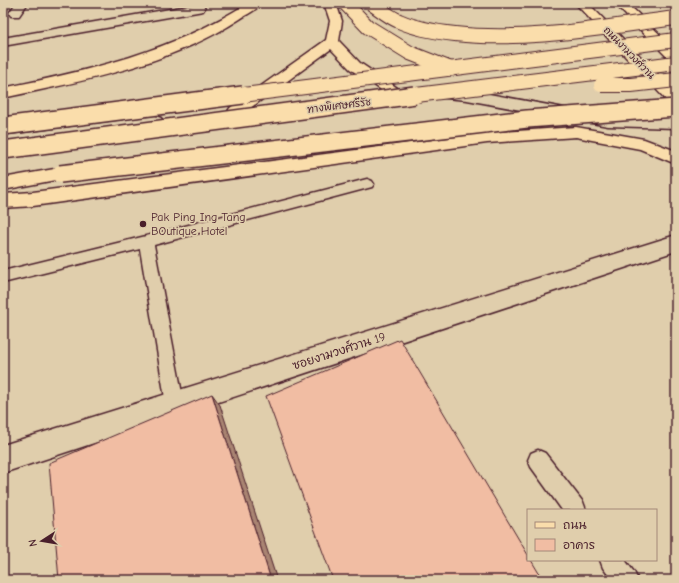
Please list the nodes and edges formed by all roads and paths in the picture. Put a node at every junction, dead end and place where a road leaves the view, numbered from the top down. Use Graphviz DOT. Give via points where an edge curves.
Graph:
graph roads {
  1 [pos="22,3"];
  2 [pos="257,3"];
  3 [pos="330,3"];
  4 [pos="345,3"];
  5 [pos="370,3"];
  6 [pos="581,3"];
  7 [pos="620,3"];
  8 [pos="199,8"];
  9 [pos="15,13"];
  10 [pos="676,18"];
  11 [pos="3,42"];
  12 [pos="332,42"];
  13 [pos="673,43"];
  14 [pos="676,58"];
  15 [pos="676,63"];
  16 [pos="676,80"];
  17 [pos="394,92"];
  18 [pos="3,93"];
  19 [pos="676,102"];
  20 [pos="676,108"];
  21 [pos="236,111"];
  22 [pos="676,124"];
  23 [pos="3,126"];
  24 [pos="3,141"];
  25 [pos="3,150"];
  26 [pos="676,158"];
  27 [pos="3,184"];
  28 [pos="367,184"];
  29 [pos="3,201"];
  30 [pos="146,242"];
  31 [pos="676,242"];
  32 [pos="3,277"];
  33 [pos="175,404"];
  34 [pos="3,459"];
  35 [pos="538,460"];
  36 [pos="574,509"];
  37 [pos="612,561"];
  38 [pos="626,580"];
  1 -- 9 [label="street"];
  2 -- 18 [label="main road" via="194,39 139,60 69,80"];
  3 -- 12 [label="main road" via="336,21"];
  4 -- 16 [label="main road, bridge" via="368,27 410,53 445,67 486,78 572,86 631,85"];
  5 -- 10 [label="main road, bridge" via="388,17 420,29 468,36 520,36"];
  6 -- 19 [label="main road, ถนนงามวงศ์วาน"];
  7 -- 13 [label="main road"];
  8 -- 11 [label="street"];
  12 -- 17 [label="main road" via="354,66"];
  12 -- 21 [label="main road"];
  13 -- 14 [label="main road"];
  13 -- 23 [label="main road, ทางพิเศษศรีรัช, bridge"];
  15 -- 25 [label="main road, ทางพิเศษศรีรัช, bridge"];
  17 -- 21 [label="street"];
  17 -- 22 [label="street" via="467,95 608,121"];
  20 -- 27 [label="main road, bridge" via="527,119 60,174"];
  21 -- 24 [label="street"];
  26 -- 29 [label="main road" via="644,144 576,132 488,138"];
  28 -- 30 [label="lane"];
  30 -- 32 [label="lane"];
  30 -- 33 [label="lane"];
  31 -- 33 [label="street, ซอยงามวงศ์วาน 19"];
  33 -- 34 [label="street, ซอยงามวงศ์วาน 19"];
  35 -- 36 [label="lane"];
  37 -- 38 [label="lane"];
}
